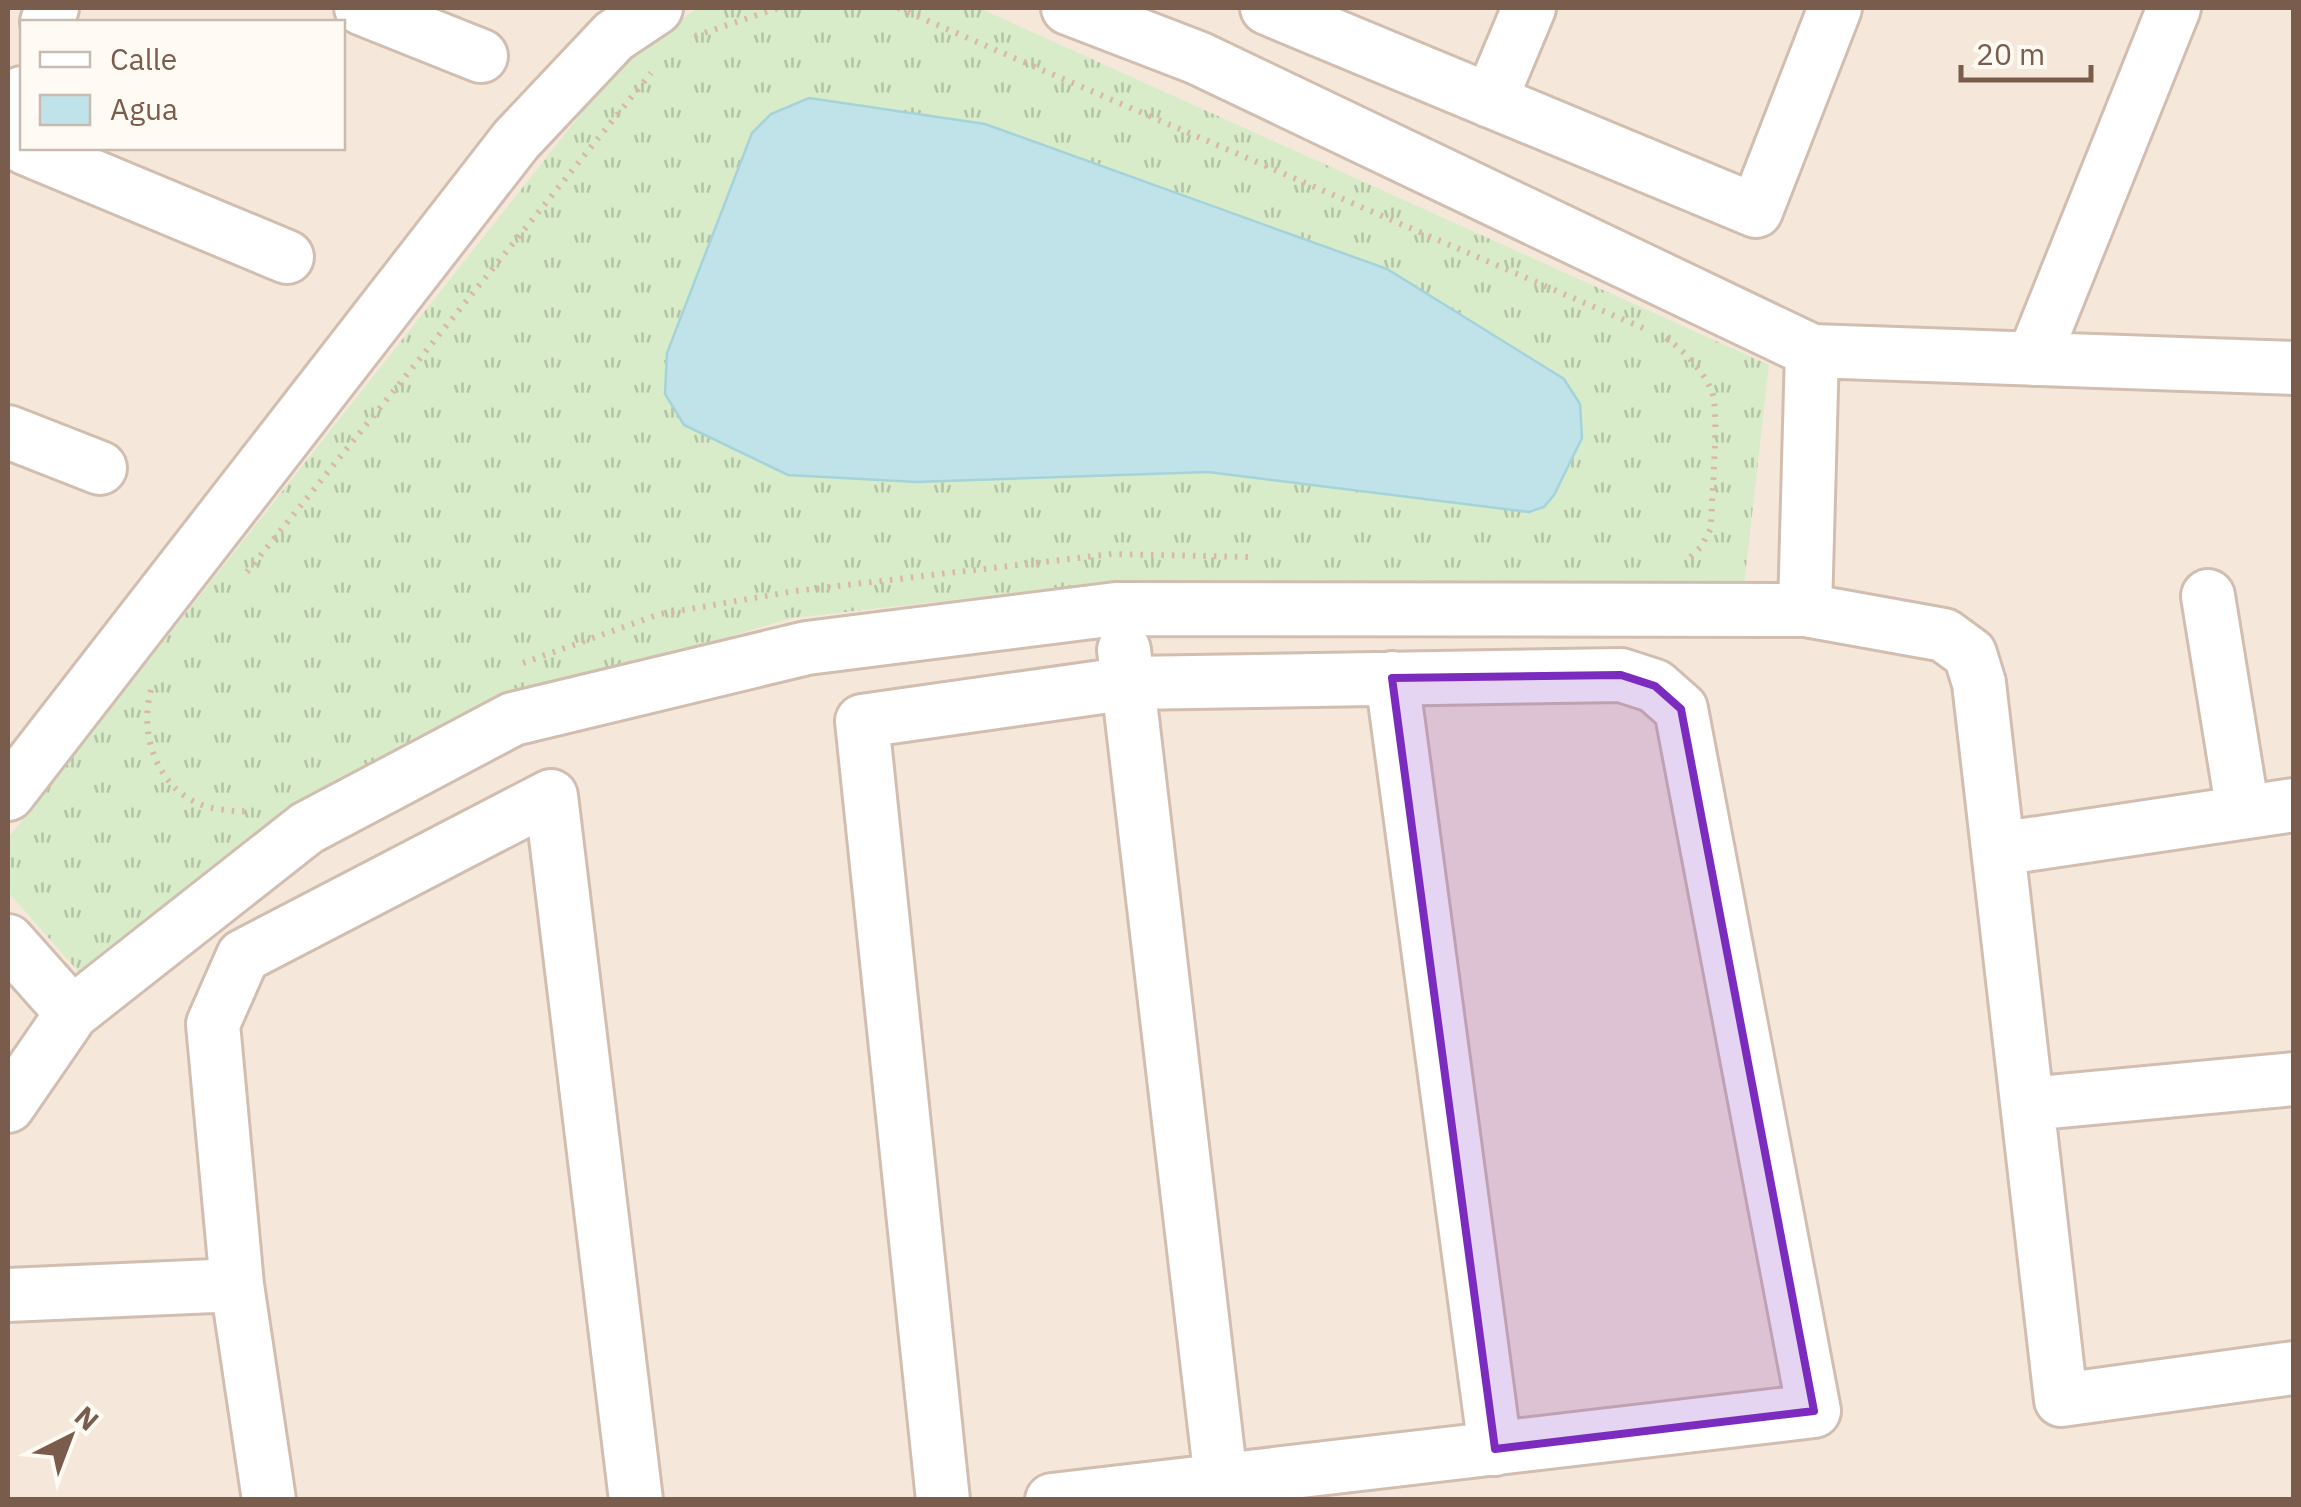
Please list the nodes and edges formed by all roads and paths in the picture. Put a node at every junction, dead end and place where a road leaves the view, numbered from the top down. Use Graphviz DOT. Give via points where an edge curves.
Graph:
graph roads {
  1 [pos="361,8"];
  2 [pos="778,8"];
  3 [pos="898,8"];
  4 [pos="1068,8"];
  5 [pos="1266,8"];
  6 [pos="1528,8"];
  7 [pos="1835,8"];
  8 [pos="2174,8"];
  9 [pos="672,24"];
  10 [pos="481,56"];
  11 [pos="662,64"];
  12 [pos="20,99"];
  13 [pos="1490,101"];
  14 [pos="8,138"];
  15 [pos="31,150"];
  16 [pos="288,257"];
  17 [pos="1812,351"];
  18 [pos="2033,359"];
  19 [pos="2294,368"];
  20 [pos="8,432"];
  21 [pos="100,468"];
  22 [pos="1250,557"];
  23 [pos="1678,566"];
  24 [pos="236,584"];
  25 [pos="2208,596"];
  26 [pos="1116,609"];
  27 [pos="1805,610"];
  28 [pos="519,665"];
  29 [pos="162,677"];
  30 [pos="1392,678"];
  31 [pos="1130,683"];
  32 [pos="8,794"];
  33 [pos="2294,805"];
  34 [pos="259,808"];
  35 [pos="2243,812"];
  36 [pos="1998,849"];
  37 [pos="8,941"];
  38 [pos="72,1013"];
  39 [pos="2294,1079"];
  40 [pos="2027,1104"];
  41 [pos="8,1106"];
  42 [pos="237,1286"];
  43 [pos="8,1295"];
  44 [pos="2294,1368"];
  45 [pos="1495,1449"];
  46 [pos="1220,1480"];
  47 [pos="269,1500"];
  48 [pos="636,1500"];
  49 [pos="942,1500"];
  50 [pos="1052,1500"];
  1 -- 10 [label="street"];
  2 -- 9 [label="path" via="702,32"];
  3 -- 23 [label="path" via="1667,339 1705,377 1714,397 1710,528 1701,547"];
  4 -- 17 [label="street" via="1198,58"];
  5 -- 13 [label="street"];
  6 -- 13 [label="street"];
  7 -- 13 [label="street" via="1756,210"];
  8 -- 18 [label="street"];
  9 -- 32 [label="street" via="614,36 516,140"];
  11 -- 24 [label="path"];
  12 -- 14 [label="street"];
  15 -- 16 [label="street"];
  17 -- 18 [label="street"];
  17 -- 27 [label="street"];
  18 -- 19 [label="street"];
  20 -- 21 [label="street"];
  22 -- 28 [label="path" via="1112,554 794,591 660,614"];
  25 -- 35 [label="street"];
  26 -- 27 [label="street"];
  26 -- 31 [label="street"];
  26 -- 38 [label="street" via="807,648 513,719 307,828"];
  27 -- 36 [label="street" via="1944,635 1970,654"];
  29 -- 34 [label="path" via="150,692 145,727 155,762 176,790 207,807"];
  30 -- 31 [label="street"];
  30 -- 45 [label="street"];
  30 -- 45 [label="street" via="1622,674 1655,686 1681,708 1814,1411"];
  31 -- 46 [label="street"];
  31 -- 49 [label="street" via="862,721"];
  33 -- 35 [label="street"];
  35 -- 36 [label="street"];
  36 -- 40 [label="street"];
  37 -- 38 [label="street"];
  38 -- 41 [label="street"];
  39 -- 40 [label="street"];
  40 -- 44 [label="street" via="2061,1400"];
  42 -- 43 [label="street"];
  42 -- 47 [label="street"];
  42 -- 48 [label="street" via="213,1024 244,956 551,796"];
  45 -- 46 [label="street"];
  46 -- 50 [label="street"];
}
